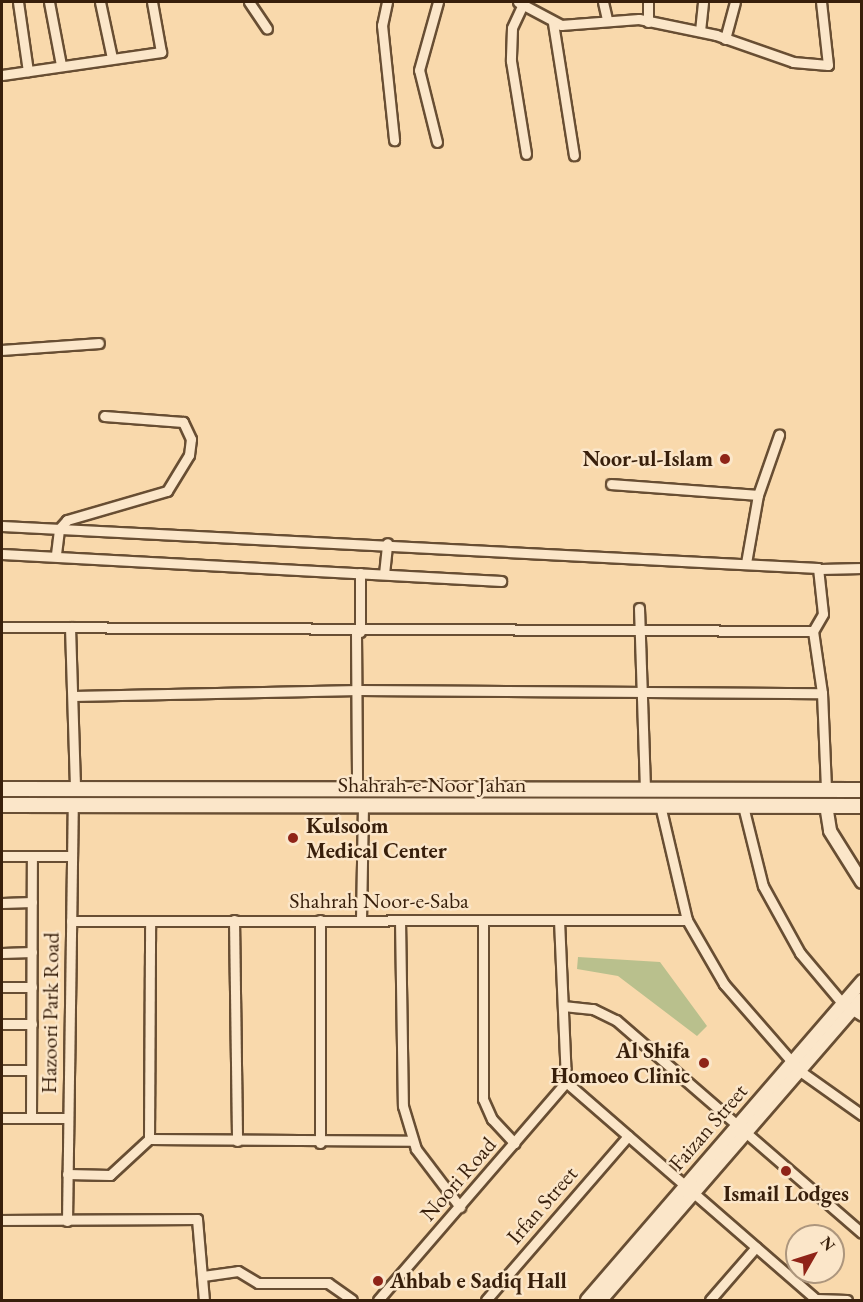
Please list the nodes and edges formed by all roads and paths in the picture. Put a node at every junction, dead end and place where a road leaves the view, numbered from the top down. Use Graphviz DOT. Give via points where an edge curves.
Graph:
graph roads {
  1 [pos="18,2"];
  2 [pos="50,2"];
  3 [pos="100,2"];
  4 [pos="152,2"];
  5 [pos="249,2"];
  6 [pos="387,2"];
  7 [pos="438,2"];
  8 [pos="603,2"];
  9 [pos="648,2"];
  10 [pos="703,2"];
  11 [pos="735,2"];
  12 [pos="821,2"];
  13 [pos="520,3"];
  14 [pos="607,20"];
  15 [pos="553,22"];
  16 [pos="648,22"];
  17 [pos="267,29"];
  18 [pos="700,31"];
  19 [pos="725,39"];
  20 [pos="112,58"];
  21 [pos="62,65"];
  22 [pos="28,71"];
  23 [pos="2,75"];
  24 [pos="394,140"];
  25 [pos="437,142"];
  26 [pos="526,154"];
  27 [pos="574,155"];
  28 [pos="99,343"];
  29 [pos="2,350"];
  30 [pos="104,416"];
  31 [pos="779,435"];
  32 [pos="611,484"];
  33 [pos="758,495"];
  34 [pos="2,526"];
  35 [pos="59,529"];
  36 [pos="387,543"];
  37 [pos="2,554"];
  38 [pos="56,554"];
  39 [pos="746,563"];
  40 [pos="861,568"];
  41 [pos="820,569"];
  42 [pos="360,573"];
  43 [pos="384,574"];
  44 [pos="501,581"];
  45 [pos="639,608"];
  46 [pos="2,627"];
  47 [pos="70,627"];
  48 [pos="813,631"];
  49 [pos="358,632"];
  50 [pos="639,632"];
  51 [pos="359,690"];
  52 [pos="643,690"];
  53 [pos="822,693"];
  54 [pos="73,696"];
  55 [pos="205,788"];
  56 [pos="357,788"];
  57 [pos="2,789"];
  58 [pos="75,789"];
  59 [pos="612,789"];
  60 [pos="645,789"];
  61 [pos="826,790"];
  62 [pos="861,790"];
  63 [pos="2,805"];
  64 [pos="660,805"];
  65 [pos="826,805"];
  66 [pos="73,806"];
  67 [pos="205,806"];
  68 [pos="363,806"];
  69 [pos="743,806"];
  70 [pos="861,806"];
  71 [pos="612,807"];
  72 [pos="2,856"];
  73 [pos="32,856"];
  74 [pos="71,856"];
  75 [pos="861,882"];
  76 [pos="2,903"];
  77 [pos="32,903"];
  78 [pos="234,920"];
  79 [pos="320,920"];
  80 [pos="362,920"];
  81 [pos="400,920"];
  82 [pos="483,920"];
  83 [pos="559,920"];
  84 [pos="687,920"];
  85 [pos="71,921"];
  86 [pos="150,922"];
  87 [pos="32,952"];
  88 [pos="2,953"];
  89 [pos="861,981"];
  90 [pos="2,987"];
  91 [pos="32,987"];
  92 [pos="861,999"];
  93 [pos="563,1006"];
  94 [pos="852,1010"];
  95 [pos="2,1024"];
  96 [pos="32,1024"];
  97 [pos="796,1067"];
  98 [pos="2,1070"];
  99 [pos="32,1070"];
  100 [pos="566,1082"];
  101 [pos="861,1115"];
  102 [pos="2,1118"];
  103 [pos="31,1118"];
  104 [pos="68,1119"];
  105 [pos="740,1131"];
  106 [pos="628,1136"];
  107 [pos="149,1139"];
  108 [pos="237,1141"];
  109 [pos="414,1141"];
  110 [pos="320,1143"];
  111 [pos="514,1143"];
  112 [pos="67,1174"];
  113 [pos="689,1189"];
  114 [pos="460,1207"];
  115 [pos="2,1220"];
  116 [pos="67,1221"];
  117 [pos="861,1233"];
  118 [pos="756,1247"];
  119 [pos="203,1276"];
  120 [pos="204,1300"];
  121 [pos="352,1300"];
  122 [pos="378,1300"];
  123 [pos="486,1300"];
  124 [pos="587,1300"];
  125 [pos="601,1300"];
  126 [pos="710,1300"];
  127 [pos="816,1300"];
  128 [pos="847,1300"];
  1 -- 22 [label="street"];
  2 -- 21 [label="street"];
  3 -- 20 [label="street"];
  4 -- 20 [label="street" via="161,52"];
  5 -- 17 [label="street"];
  6 -- 24 [label="street" via="382,26"];
  7 -- 25 [label="street" via="419,70"];
  8 -- 14 [label="street"];
  9 -- 16 [label="street"];
  10 -- 18 [label="street"];
  11 -- 19 [label="street"];
  12 -- 19 [label="street" via="828,65 793,62"];
  13 -- 15 [label="street"];
  13 -- 26 [label="street" via="512,28 511,61"];
  14 -- 15 [label="street"];
  14 -- 16 [label="street"];
  15 -- 27 [label="street"];
  16 -- 18 [label="street"];
  18 -- 19 [label="street"];
  20 -- 21 [label="street"];
  21 -- 22 [label="street"];
  22 -- 23 [label="street"];
  28 -- 29 [label="street"];
  30 -- 35 [label="street" via="183,422 191,439 184,467 167,491 73,517"];
  31 -- 33 [label="street"];
  32 -- 33 [label="street"];
  33 -- 39 [label="street"];
  34 -- 35 [label="street"];
  35 -- 36 [label="street"];
  35 -- 38 [label="street"];
  36 -- 39 [label="street"];
  36 -- 43 [label="street"];
  37 -- 38 [label="street"];
  38 -- 42 [label="street"];
  39 -- 41 [label="street"];
  40 -- 41 [label="street"];
  41 -- 48 [label="street" via="823,614"];
  42 -- 43 [label="street"];
  42 -- 49 [label="street"];
  43 -- 44 [label="street"];
  45 -- 50 [label="street"];
  46 -- 47 [label="street"];
  47 -- 49 [label="street"];
  47 -- 54 [label="street"];
  48 -- 50 [label="street"];
  48 -- 53 [label="street"];
  49 -- 50 [label="street"];
  49 -- 51 [label="street"];
  50 -- 52 [label="street"];
  51 -- 52 [label="street"];
  51 -- 54 [label="street"];
  51 -- 56 [label="street"];
  52 -- 53 [label="street"];
  52 -- 60 [label="street"];
  53 -- 61 [label="street"];
  54 -- 58 [label="street"];
  55 -- 56 [label="main road, Shahrah-e-Noor Jahan"];
  55 -- 58 [label="main road, Shahrah-e-Noor Jahan"];
  55 -- 67 [label="main road"];
  56 -- 59 [label="main road, Shahrah-e-Noor Jahan"];
  57 -- 58 [label="main road, Shahrah-e-Noor Jahan"];
  59 -- 60 [label="main road, Shahrah-e-Noor Jahan"];
  59 -- 71 [label="main road"];
  60 -- 61 [label="main road, Shahrah-e-Noor Jahan"];
  61 -- 62 [label="main road, Shahrah-e-Noor Jahan"];
  63 -- 66 [label="main road, Shahrah-e-Noor Jahan"];
  64 -- 69 [label="main road, Shahrah-e-Noor Jahan"];
  64 -- 71 [label="main road, Shahrah-e-Noor Jahan"];
  64 -- 84 [label="street"];
  65 -- 69 [label="main road, Shahrah-e-Noor Jahan"];
  65 -- 70 [label="main road, Shahrah-e-Noor Jahan"];
  65 -- 75 [label="street" via="830,831"];
  66 -- 67 [label="main road, Shahrah-e-Noor Jahan"];
  66 -- 74 [label="street, Hazoori Park Road"];
  67 -- 68 [label="main road, Shahrah-e-Noor Jahan"];
  68 -- 71 [label="main road, Shahrah-e-Noor Jahan"];
  68 -- 80 [label="street"];
  69 -- 94 [label="street" via="763,886 800,953"];
  72 -- 73 [label="street"];
  73 -- 74 [label="street"];
  73 -- 77 [label="street"];
  74 -- 85 [label="street, Hazoori Park Road"];
  76 -- 77 [label="street"];
  77 -- 87 [label="street"];
  78 -- 79 [label="street, Shahrah Noor-e-Saba"];
  78 -- 86 [label="street, Shahrah Noor-e-Saba"];
  78 -- 108 [label="street"];
  79 -- 80 [label="street, Shahrah Noor-e-Saba"];
  79 -- 110 [label="street"];
  80 -- 81 [label="street, Shahrah Noor-e-Saba"];
  81 -- 82 [label="street, Shahrah Noor-e-Saba"];
  81 -- 109 [label="street" via="403,1106"];
  82 -- 83 [label="street, Shahrah Noor-e-Saba"];
  82 -- 111 [label="street" via="483,1099 492,1119"];
  83 -- 84 [label="street, Shahrah Noor-e-Saba"];
  83 -- 93 [label="street"];
  84 -- 97 [label="street" via="724,984"];
  85 -- 86 [label="street, Shahrah Noor-e-Saba"];
  85 -- 104 [label="street, Hazoori Park Road"];
  86 -- 107 [label="street"];
  87 -- 88 [label="street"];
  87 -- 91 [label="street"];
  89 -- 94 [label="street, Faizan Street"];
  90 -- 91 [label="street"];
  91 -- 96 [label="street"];
  92 -- 94 [label="street, Faizan Street"];
  93 -- 100 [label="street"];
  93 -- 105 [label="street" via="593,1009 616,1020"];
  94 -- 97 [label="street, Faizan Street"];
  95 -- 96 [label="street"];
  96 -- 99 [label="street"];
  97 -- 101 [label="street"];
  97 -- 105 [label="street, Faizan Street"];
  98 -- 99 [label="street"];
  99 -- 103 [label="street"];
  100 -- 106 [label="street"];
  100 -- 111 [label="street, Noori Road"];
  102 -- 103 [label="street"];
  103 -- 104 [label="street"];
  104 -- 112 [label="street, Hazoori Park Road"];
  105 -- 113 [label="street, Faizan Street"];
  105 -- 117 [label="street"];
  106 -- 113 [label="street"];
  106 -- 123 [label="street, Irfan Street"];
  107 -- 108 [label="street"];
  107 -- 112 [label="street" via="110,1175"];
  108 -- 110 [label="street"];
  109 -- 110 [label="street"];
  109 -- 114 [label="street"];
  111 -- 114 [label="street, Noori Road"];
  112 -- 116 [label="street, Hazoori Park Road"];
  113 -- 118 [label="street"];
  113 -- 124 [label="street, Faizan Street"];
  113 -- 125 [label="street, Faizan Street"];
  114 -- 122 [label="street, Noori Road"];
  115 -- 116 [label="street"];
  116 -- 119 [label="street" via="197,1219"];
  118 -- 126 [label="street"];
  118 -- 127 [label="street"];
  119 -- 120 [label="street"];
  119 -- 121 [label="street" via="238,1271 258,1283 328,1283"];
  127 -- 128 [label="street"];
}
